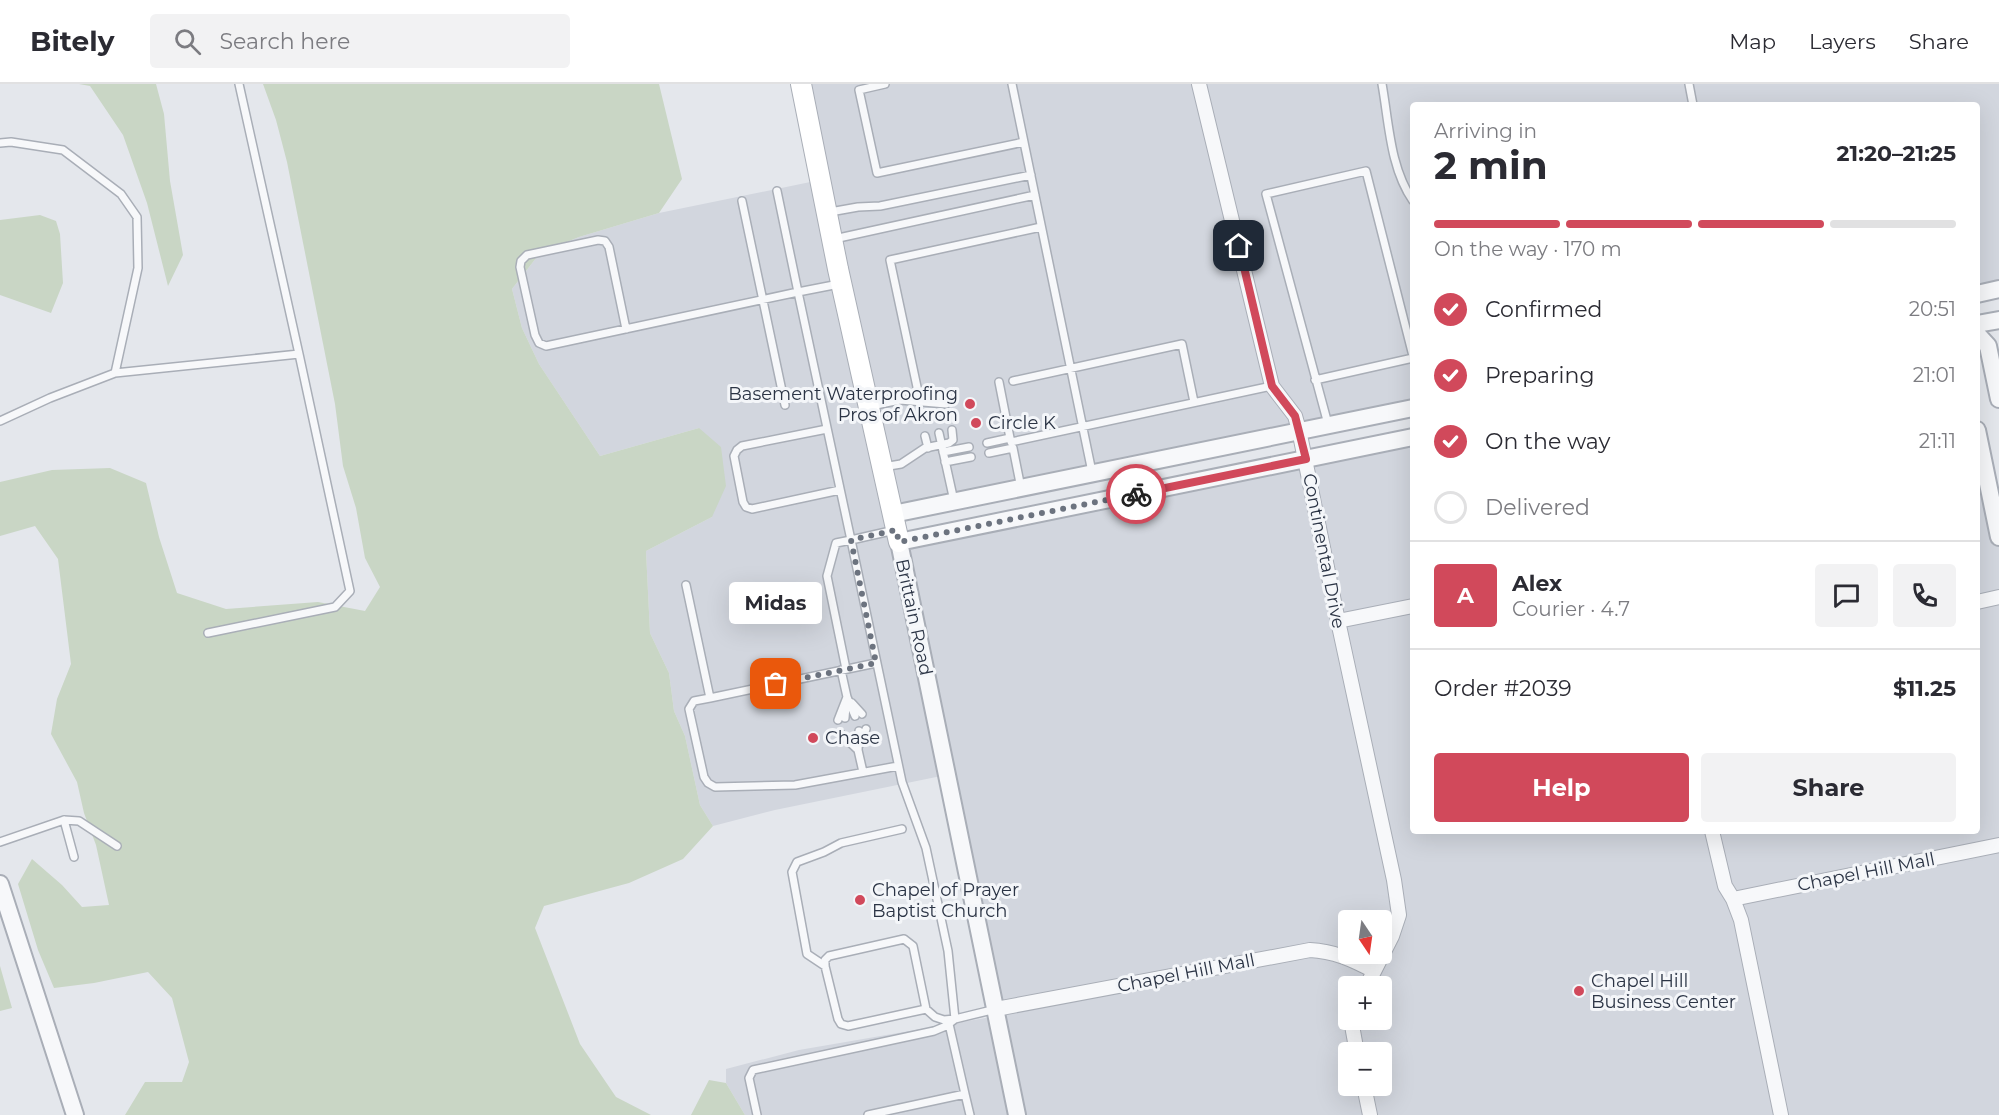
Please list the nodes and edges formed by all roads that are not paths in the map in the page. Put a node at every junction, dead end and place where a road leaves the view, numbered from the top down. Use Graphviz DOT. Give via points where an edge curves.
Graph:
graph roads {
  1 [pos="240,84"];
  2 [pos="801,84"];
  3 [pos="885,84"];
  4 [pos="1012,84"];
  5 [pos="1199,84"];
  6 [pos="1382,84"];
  7 [pos="1689,84"];
  8 [pos="858,87"];
  9 [pos="1693,102"];
  10 [pos="1024,142"];
  11 [pos="0,143"];
  12 [pos="1030,175"];
  13 [pos="777,191"];
  14 [pos="1035,195"];
  15 [pos="1410,196"];
  16 [pos="742,201"];
  17 [pos="827,213"];
  18 [pos="1041,227"];
  19 [pos="832,239"];
  20 [pos="841,283"];
  21 [pos="1999,289"];
  22 [pos="798,292"];
  23 [pos="1980,293"];
  24 [pos="763,300"];
  25 [pos="1999,320"];
  26 [pos="1980,323"];
  27 [pos="626,329"];
  28 [pos="1980,337"];
  29 [pos="1410,345"];
  30 [pos="299,354"];
  31 [pos="1410,358"];
  32 [pos="1071,369"];
  33 [pos="115,373"];
  34 [pos="1316,380"];
  35 [pos="1014,381"];
  36 [pos="999,382"];
  37 [pos="1272,386"];
  38 [pos="1998,391"];
  39 [pos="919,401"];
  40 [pos="1194,402"];
  41 [pos="946,404"];
  42 [pos="785,405"];
  43 [pos="869,406"];
  44 [pos="1410,409"];
  45 [pos="919,410"];
  46 [pos="0,421"];
  47 [pos="1328,424"];
  48 [pos="1082,426"];
  49 [pos="828,429"];
  50 [pos="952,430"];
  51 [pos="1299,430"];
  52 [pos="939,433"];
  53 [pos="925,436"];
  54 [pos="1410,438"];
  55 [pos="1012,442"];
  56 [pos="987,443"];
  57 [pos="1980,445"];
  58 [pos="969,447"];
  59 [pos="928,448"];
  60 [pos="942,449"];
  61 [pos="989,453"];
  62 [pos="971,457"];
  63 [pos="1306,459"];
  64 [pos="945,462"];
  65 [pos="883,467"];
  66 [pos="1092,473"];
  67 [pos="1021,488"];
  68 [pos="840,490"];
  69 [pos="954,502"];
  70 [pos="896,529"];
  71 [pos="1999,537"];
  72 [pos="851,540"];
  73 [pos="686,585"];
  74 [pos="1999,597"];
  75 [pos="1980,601"];
  76 [pos="1410,607"];
  77 [pos="1338,621"];
  78 [pos="208,633"];
  79 [pos="876,663"];
  80 [pos="843,670"];
  81 [pos="847,697"];
  82 [pos="710,698"];
  83 [pos="859,715"];
  84 [pos="842,719"];
  85 [pos="862,730"];
  86 [pos="844,734"];
  87 [pos="858,750"];
  88 [pos="898,766"];
  89 [pos="863,772"];
  90 [pos="64,820"];
  91 [pos="902,829"];
  92 [pos="1713,834"];
  93 [pos="0,842"];
  94 [pos="1999,845"];
  95 [pos="117,846"];
  96 [pos="74,857"];
  97 [pos="0,884"];
  98 [pos="1733,899"];
  99 [pos="825,966"];
  100 [pos="1374,971"];
  101 [pos="1372,976"];
  102 [pos="926,1009"];
  103 [pos="996,1010"];
  104 [pos="955,1019"];
  105 [pos="949,1024"];
  106 [pos="965,1094"];
  107 [pos="1366,1096"];
  108 [pos="75,1115"];
  109 [pos="758,1115"];
  110 [pos="868,1115"];
  111 [pos="970,1115"];
  112 [pos="1017,1115"];
  113 [pos="1370,1115"];
  114 [pos="1781,1115"];
  1 -- 30 [label="lane"];
  2 -- 17 [label="main road, Brittain Road"];
  3 -- 8 [label="lane"];
  4 -- 10 [label="lane"];
  5 -- 37 [label="street, Continental Drive"];
  6 -- 15 [label="lane" via="1396,166"];
  7 -- 9 [label="lane"];
  8 -- 10 [label="lane" via="877,173"];
  10 -- 12 [label="lane"];
  11 -- 33 [label="lane" via="63,150 121,194 137,217 138,268"];
  12 -- 14 [label="lane"];
  12 -- 17 [label="lane"];
  13 -- 22 [label="lane"];
  14 -- 18 [label="lane"];
  14 -- 19 [label="lane"];
  16 -- 24 [label="lane"];
  17 -- 19 [label="main road, Brittain Road"];
  18 -- 32 [label="lane"];
  18 -- 39 [label="lane" via="890,260"];
  19 -- 20 [label="main road, Brittain Road"];
  20 -- 22 [label="lane"];
  20 -- 43 [label="main road, Brittain Road"];
  21 -- 23 [label="street"];
  22 -- 24 [label="lane"];
  22 -- 49 [label="lane"];
  24 -- 27 [label="lane"];
  24 -- 42 [label="lane"];
  25 -- 26 [label="street"];
  27 -- 27 [label="lane" via="546,346 539,343 521,261 527,255 605,241"];
  28 -- 38 [label="street" via="1988,346"];
  29 -- 34 [label="lane" via="1366,171 1266,194"];
  30 -- 33 [label="lane"];
  30 -- 78 [label="lane" via="350,591 335,608"];
  31 -- 34 [label="lane"];
  32 -- 35 [label="lane"];
  32 -- 40 [label="lane" via="1182,345"];
  32 -- 48 [label="lane"];
  33 -- 46 [label="lane"];
  34 -- 47 [label="lane"];
  36 -- 55 [label="lane"];
  37 -- 40 [label="lane"];
  37 -- 51 [label="street, Continental Drive" via="1295,416"];
  39 -- 41 [label="lane"];
  39 -- 43 [label="lane"];
  39 -- 45 [label="lane"];
  40 -- 48 [label="lane"];
  43 -- 65 [label="main road, Brittain Road"];
  44 -- 47 [label="street"];
  47 -- 51 [label="street"];
  48 -- 55 [label="lane"];
  48 -- 66 [label="lane"];
  49 -- 68 [label="lane"];
  49 -- 68 [label="lane" via="737,450 734,456 743,502 752,509"];
  50 -- 60 [label="lane" via="953,440"];
  51 -- 63 [label="street, Continental Drive"];
  51 -- 66 [label="street"];
  52 -- 60 [label="lane"];
  53 -- 59 [label="lane"];
  54 -- 63 [label="street"];
  55 -- 56 [label="lane"];
  55 -- 61 [label="lane"];
  55 -- 67 [label="lane"];
  57 -- 71 [label="street"];
  58 -- 60 [label="lane"];
  59 -- 60 [label="lane"];
  59 -- 65 [label="lane" via="901,464"];
  60 -- 64 [label="lane"];
  62 -- 64 [label="lane"];
  63 -- 70 [label="street"];
  63 -- 77 [label="street, Continental Drive"];
  64 -- 69 [label="lane"];
  65 -- 70 [label="main road, Brittain Road"];
  66 -- 67 [label="street"];
  67 -- 69 [label="street"];
  68 -- 72 [label="lane"];
  69 -- 70 [label="street"];
  70 -- 72 [label="lane"];
  70 -- 103 [label="street, Brittain Road"];
  72 -- 79 [label="lane"];
  72 -- 80 [label="lane" via="836,543 827,576"];
  73 -- 82 [label="lane"];
  74 -- 75 [label="street"];
  76 -- 77 [label="street"];
  77 -- 100 [label="street, Continental Drive" via="1399,915"];
  79 -- 80 [label="lane"];
  79 -- 88 [label="lane"];
  80 -- 81 [label="lane"];
  80 -- 82 [label="lane"];
  81 -- 83 [label="lane"];
  81 -- 84 [label="lane"];
  82 -- 89 [label="lane" via="694,701 688,709 704,777 714,787 795,785"];
  85 -- 87 [label="lane"];
  86 -- 87 [label="lane"];
  87 -- 89 [label="lane"];
  88 -- 89 [label="lane"];
  88 -- 104 [label="lane" via="926,848 948,951"];
  90 -- 93 [label="lane"];
  90 -- 95 [label="lane" via="79,821"];
  90 -- 96 [label="lane"];
  91 -- 99 [label="lane" via="840,843 797,862 792,872 807,954"];
  92 -- 98 [label="street" via="1725,886"];
  94 -- 98 [label="street, Chapel Hill Mall"];
  97 -- 108 [label="street"];
  98 -- 114 [label="street" via="1741,920"];
  99 -- 102 [label="lane" via="841,1024 848,1026"];
  99 -- 102 [label="lane" via="829,956 904,939 913,946"];
  100 -- 101 [label="street, Continental Drive"];
  100 -- 103 [label="street, Chapel Hill Mall" via="1348,957 1310,950"];
  102 -- 104 [label="lane" via="935,1017"];
  103 -- 104 [label="lane"];
  103 -- 112 [label="street, Brittain Road"];
  104 -- 105 [label="lane"];
  105 -- 106 [label="lane"];
  105 -- 109 [label="lane" via="934,1031 753,1070 749,1078"];
  106 -- 110 [label="lane"];
  106 -- 111 [label="lane"];
  107 -- 113 [label="street"];
}
